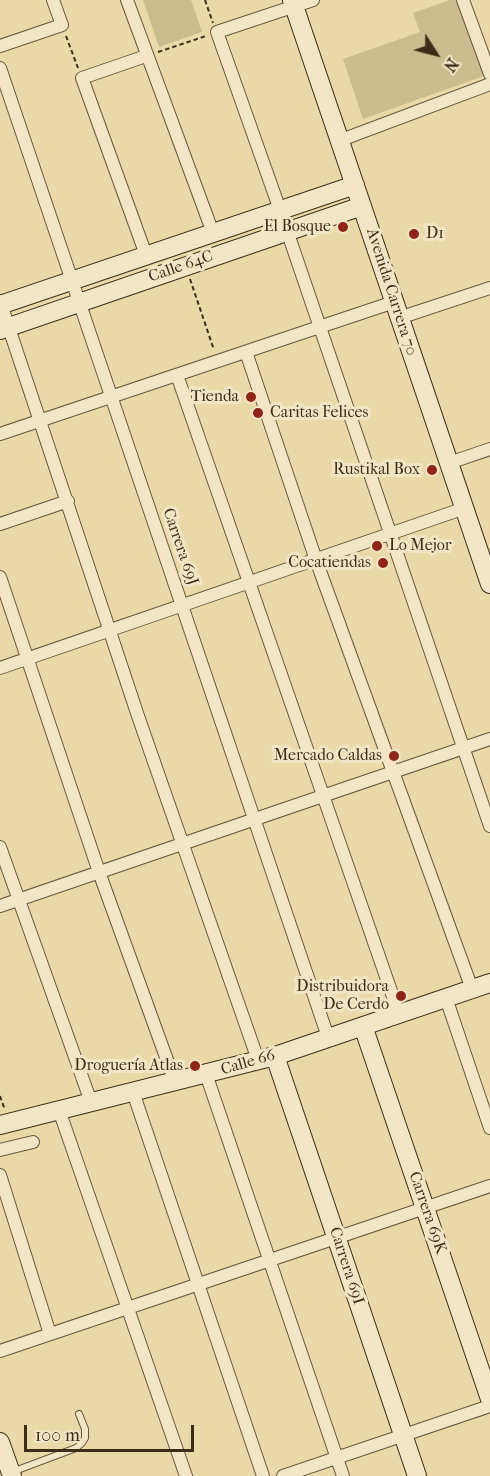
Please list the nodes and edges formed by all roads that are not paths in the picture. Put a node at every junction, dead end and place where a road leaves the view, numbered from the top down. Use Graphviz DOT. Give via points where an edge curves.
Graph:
graph roads {
  1 [pos="53,0"];
  2 [pos="127,0"];
  3 [pos="313,0"];
  4 [pos="464,0"];
  5 [pos="293,3"];
  6 [pos="0,46"];
  7 [pos="146,56"];
  8 [pos="0,68"];
  9 [pos="490,74"];
  10 [pos="490,84"];
  11 [pos="5,100"];
  12 [pos="340,140"];
  13 [pos="355,185"];
  14 [pos="362,206"];
  15 [pos="280,210"];
  16 [pos="288,231"];
  17 [pos="213,233"];
  18 [pos="146,255"];
  19 [pos="73,280"];
  20 [pos="490,288"];
  21 [pos="80,302"];
  22 [pos="0,303"];
  23 [pos="396,310"];
  24 [pos="319,327"];
  25 [pos="4,328"];
  26 [pos="246,352"];
  27 [pos="177,375"];
  28 [pos="112,396"];
  29 [pos="41,420"];
  30 [pos="0,434"];
  31 [pos="490,449"];
  32 [pos="449,463"];
  33 [pos="68,501"];
  34 [pos="465,508"];
  35 [pos="0,524"];
  36 [pos="391,534"];
  37 [pos="316,560"];
  38 [pos="0,577"];
  39 [pos="249,583"];
  40 [pos="490,584"];
  41 [pos="183,606"];
  42 [pos="110,631"];
  43 [pos="28,659"];
  44 [pos="0,668"];
  45 [pos="490,739"];
  46 [pos="465,748"];
  47 [pos="393,772"];
  48 [pos="323,796"];
  49 [pos="254,819"];
  50 [pos="490,826"];
  51 [pos="182,843"];
  52 [pos="0,847"];
  53 [pos="99,872"];
  54 [pos="18,900"];
  55 [pos="0,906"];
  56 [pos="490,983"];
  57 [pos="472,989"];
  58 [pos="446,998"];
  59 [pos="399,1014"];
  60 [pos="363,1026"];
  61 [pos="328,1037"];
  62 [pos="267,1058"];
  63 [pos="206,1074"];
  64 [pos="175,1082"];
  65 [pos="132,1092"];
  66 [pos="91,1102"];
  67 [pos="59,1110"];
  68 [pos="0,1125"];
  69 [pos="490,1128"];
  70 [pos="33,1142"];
  71 [pos="0,1150"];
  72 [pos="0,1175"];
  73 [pos="490,1186"];
  74 [pos="425,1207"];
  75 [pos="336,1238"];
  76 [pos="270,1260"];
  77 [pos="197,1284"];
  78 [pos="128,1307"];
  79 [pos="50,1334"];
  80 [pos="0,1351"];
  81 [pos="490,1399"];
  82 [pos="490,1406"];
  83 [pos="79,1414"];
  84 [pos="403,1435"];
  85 [pos="0,1442"];
  86 [pos="337,1457"];
  87 [pos="11,1474"];
  88 [pos="186,1476"];
  89 [pos="263,1476"];
  90 [pos="284,1476"];
  91 [pos="343,1476"];
  92 [pos="417,1476"];
  1 -- 6 [label="street" via="62,25"];
  2 -- 7 [label="street"];
  3 -- 5 [label="street"];
  4 -- 9 [label="street"];
  5 -- 12 [label="street, Avenida Carrera 70"];
  5 -- 15 [label="street" via="216,32"];
  7 -- 17 [label="street"];
  7 -- 18 [label="street" via="82,78"];
  8 -- 11 [label="street, Carrera 69J"];
  10 -- 12 [label="street"];
  11 -- 19 [label="street, Carrera 69J"];
  12 -- 13 [label="street, Avenida Carrera 70"];
  13 -- 14 [label="street, Avenida Carrera 70"];
  13 -- 15 [label="street, Calle 64C"];
  14 -- 16 [label="street, Calle 64C"];
  14 -- 23 [label="street, Avenida Carrera 70"];
  15 -- 16 [label="street"];
  15 -- 17 [label="street, Calle 64C"];
  16 -- 21 [label="street, Calle 64C"];
  16 -- 24 [label="street"];
  17 -- 18 [label="street, Calle 64C"];
  18 -- 19 [label="street, Calle 64C"];
  19 -- 21 [label="street, Carrera 69J"];
  19 -- 22 [label="street, Calle 64C"];
  20 -- 23 [label="street"];
  21 -- 25 [label="street, Calle 64C"];
  21 -- 28 [label="street, Carrera 69J"];
  22 -- 25 [label="street"];
  23 -- 24 [label="street"];
  23 -- 32 [label="street, Avenida Carrera 70"];
  24 -- 26 [label="street"];
  24 -- 36 [label="street"];
  25 -- 29 [label="street"];
  26 -- 27 [label="street"];
  26 -- 37 [label="street"];
  27 -- 28 [label="street"];
  27 -- 39 [label="street"];
  28 -- 29 [label="street"];
  28 -- 41 [label="street, Carrera 69J"];
  29 -- 30 [label="street"];
  29 -- 33 [label="street"];
  31 -- 32 [label="street"];
  32 -- 34 [label="street, Avenida Carrera 70"];
  33 -- 35 [label="street"];
  33 -- 42 [label="street"];
  34 -- 36 [label="street"];
  34 -- 40 [label="street, Avenida Carrera 70"];
  36 -- 37 [label="street"];
  36 -- 46 [label="street"];
  37 -- 39 [label="street"];
  37 -- 47 [label="street"];
  38 -- 43 [label="street"];
  39 -- 41 [label="street"];
  39 -- 48 [label="street"];
  41 -- 42 [label="street"];
  41 -- 49 [label="street, Carrera 69J"];
  42 -- 43 [label="street"];
  42 -- 51 [label="street"];
  43 -- 44 [label="street"];
  43 -- 53 [label="street"];
  45 -- 46 [label="street"];
  46 -- 47 [label="street"];
  46 -- 50 [label="street"];
  47 -- 48 [label="street"];
  47 -- 57 [label="street"];
  48 -- 49 [label="street"];
  48 -- 59 [label="street"];
  49 -- 51 [label="street"];
  49 -- 61 [label="street, Carrera 69J"];
  51 -- 53 [label="street"];
  51 -- 62 [label="street"];
  52 -- 54 [label="street"];
  53 -- 54 [label="street"];
  53 -- 64 [label="street"];
  54 -- 55 [label="street"];
  54 -- 66 [label="street"];
  56 -- 57 [label="street, Calle 66"];
  57 -- 58 [label="street, Calle 66"];
  58 -- 59 [label="street, Calle 66"];
  58 -- 69 [label="street"];
  59 -- 60 [label="street, Calle 66"];
  60 -- 61 [label="street, Calle 66"];
  60 -- 74 [label="street, Carrera 69K"];
  61 -- 62 [label="street, Calle 66"];
  62 -- 63 [label="street, Calle 66"];
  62 -- 75 [label="street, Carrera 69I"];
  63 -- 64 [label="street, Calle 66"];
  63 -- 76 [label="street"];
  64 -- 65 [label="street, Calle 66"];
  65 -- 66 [label="street, Calle 66"];
  65 -- 77 [label="street"];
  66 -- 67 [label="street, Calle 66"];
  67 -- 68 [label="street, Calle 66"];
  67 -- 78 [label="street"];
  70 -- 71 [label="street"];
  72 -- 79 [label="street"];
  73 -- 74 [label="street"];
  74 -- 75 [label="street"];
  74 -- 81 [label="street, Carrera 69K"];
  75 -- 76 [label="street"];
  75 -- 84 [label="street, Carrera 69I"];
  76 -- 77 [label="street"];
  76 -- 86 [label="street"];
  77 -- 78 [label="street"];
  77 -- 89 [label="street"];
  78 -- 79 [label="street"];
  78 -- 88 [label="street"];
  79 -- 80 [label="street"];
  82 -- 84 [label="street"];
  83 -- 87 [label="lane" via="85,1429 82,1443"];
  84 -- 86 [label="street"];
  84 -- 92 [label="street, Carrera 69I"];
  85 -- 87 [label="street"];
  86 -- 90 [label="street"];
  86 -- 91 [label="street"];
}
